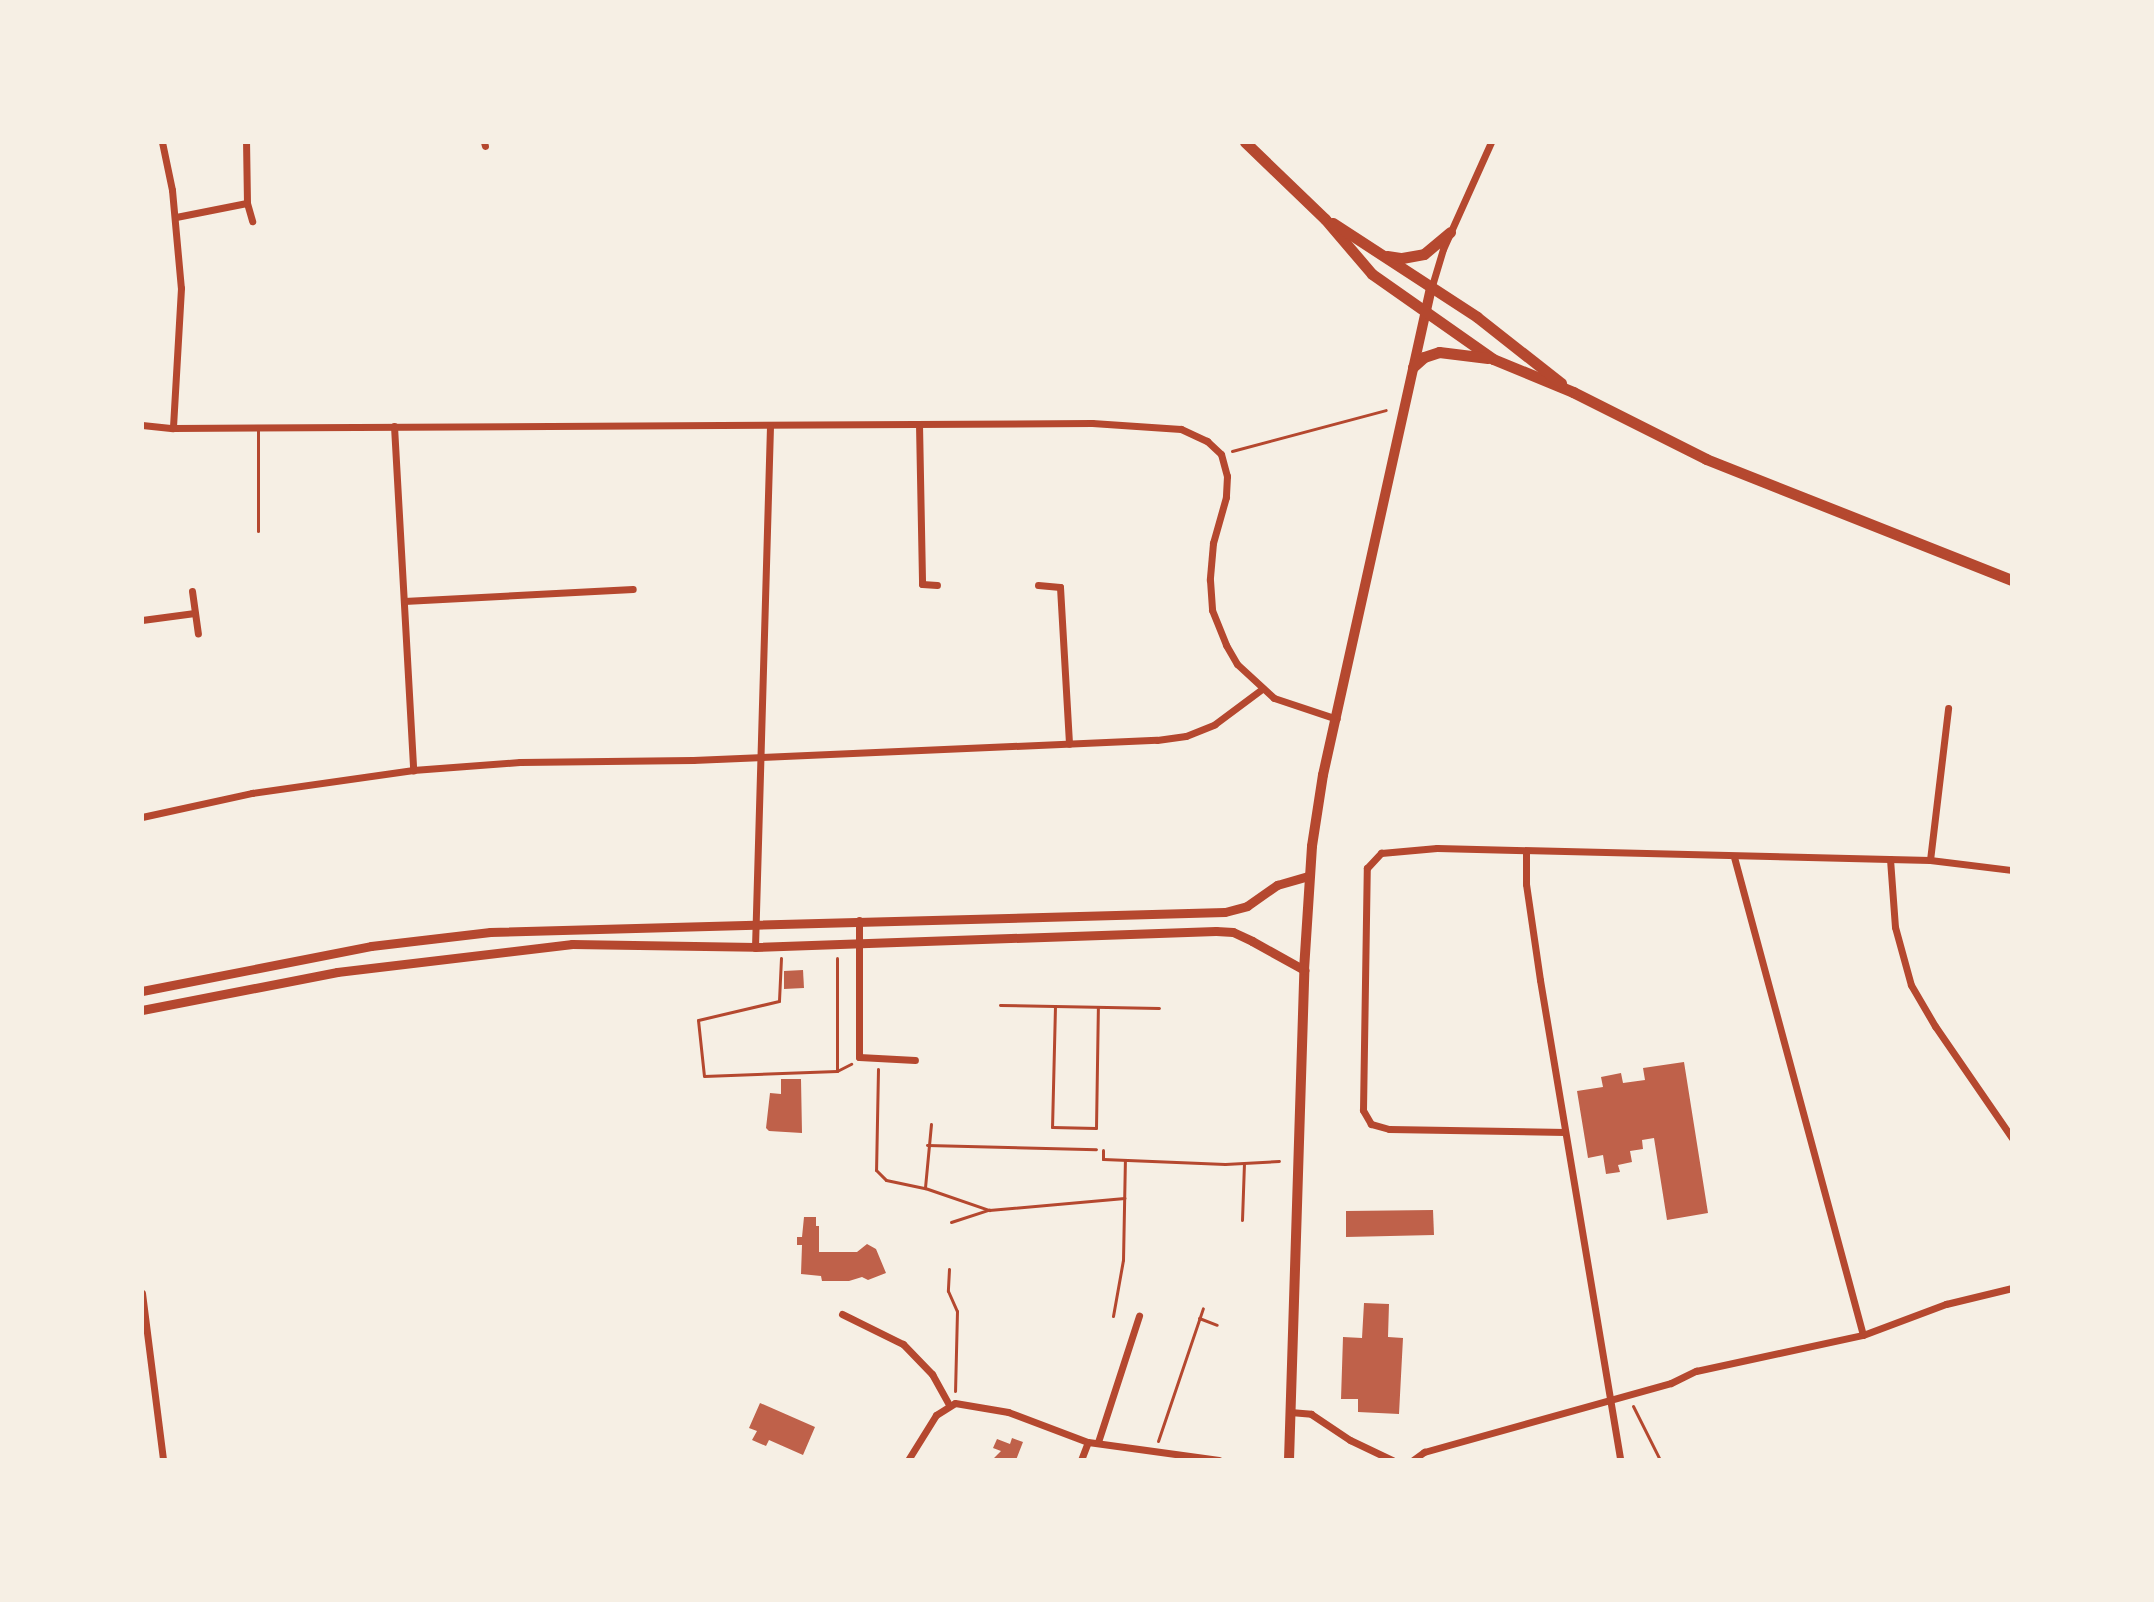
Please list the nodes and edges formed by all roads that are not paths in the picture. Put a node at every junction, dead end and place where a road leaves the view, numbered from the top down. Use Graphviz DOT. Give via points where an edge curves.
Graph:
graph roads {
  1 [pos="162,142"];
  2 [pos="246,142"];
  3 [pos="1245,142"];
  4 [pos="1491,142"];
  5 [pos="247,203"];
  6 [pos="176,217"];
  7 [pos="1325,219"];
  8 [pos="252,221"];
  9 [pos="1450,232"];
  10 [pos="1386,256"];
  11 [pos="1431,289"];
  12 [pos="1423,313"];
  13 [pos="1493,359"];
  14 [pos="1413,367"];
  15 [pos="1573,392"];
  16 [pos="919,424"];
  17 [pos="142,425"];
  18 [pos="394,426"];
  19 [pos="770,426"];
  20 [pos="258,427"];
  21 [pos="173,428"];
  22 [pos="258,531"];
  23 [pos="2012,580"];
  24 [pos="937,585"];
  25 [pos="1038,585"];
  26 [pos="633,589"];
  27 [pos="192,591"];
  28 [pos="404,601"];
  29 [pos="195,613"];
  30 [pos="142,620"];
  31 [pos="198,634"];
  32 [pos="1262,689"];
  33 [pos="1948,708"];
  34 [pos="1337,719"];
  35 [pos="1069,744"];
  36 [pos="759,757"];
  37 [pos="413,770"];
  38 [pos="142,817"];
  39 [pos="1526,851"];
  40 [pos="1734,857"];
  41 [pos="1890,859"];
  42 [pos="1930,860"];
  43 [pos="2012,870"];
  44 [pos="1309,876"];
  45 [pos="859,920"];
  46 [pos="755,927"];
  47 [pos="861,943"];
  48 [pos="755,947"];
  49 [pos="1304,970"];
  50 [pos="142,991"];
  51 [pos="142,1010"];
  52 [pos="915,1060"];
  53 [pos="1565,1132"];
  54 [pos="2012,1138"];
  55 [pos="2012,1288"];
  56 [pos="142,1293"];
  57 [pos="842,1314"];
  58 [pos="1139,1316"];
  59 [pos="1863,1335"];
  60 [pos="1611,1400"];
  61 [pos="952,1404"];
  62 [pos="1290,1412"];
  63 [pos="1093,1442"];
  64 [pos="163,1460"];
  65 [pos="908,1460"];
  66 [pos="1081,1460"];
  67 [pos="1219,1460"];
  68 [pos="1289,1460"];
  69 [pos="1392,1460"];
  70 [pos="1413,1460"];
  71 [pos="1620,1460"];
  1 -- 6 [label="street"];
  2 -- 5 [label="street"];
  3 -- 7 [label="main road"];
  4 -- 9 [label="street"];
  5 -- 6 [label="street"];
  5 -- 8 [label="street"];
  6 -- 21 [label="street" via="181,288"];
  7 -- 10 [label="main road"];
  7 -- 12 [label="main road" via="1372,274"];
  9 -- 10 [label="main road" via="1424,254"];
  9 -- 11 [label="street"];
  10 -- 11 [label="main road"];
  11 -- 12 [label="main road"];
  11 -- 15 [label="main road" via="1477,317"];
  12 -- 13 [label="main road"];
  12 -- 14 [label="main road"];
  13 -- 14 [label="main road" via="1439,352"];
  13 -- 15 [label="main road"];
  14 -- 34 [label="main road"];
  15 -- 23 [label="main road" via="1706,459"];
  16 -- 19 [label="street"];
  16 -- 24 [label="street" via="922,584"];
  16 -- 32 [label="street" via="1164,426 1195,434 1221,454 1227,476 1211,558 1212,610 1237,664"];
  17 -- 21 [label="street"];
  18 -- 19 [label="street"];
  18 -- 20 [label="street"];
  18 -- 28 [label="street"];
  19 -- 36 [label="street"];
  20 -- 21 [label="street"];
  20 -- 22 [label="lane"];
  25 -- 35 [label="street" via="1060,587"];
  26 -- 28 [label="street"];
  27 -- 29 [label="street"];
  28 -- 37 [label="street"];
  29 -- 30 [label="street"];
  29 -- 31 [label="street"];
  32 -- 34 [label="street"];
  32 -- 35 [label="street" via="1215,724 1186,736"];
  33 -- 42 [label="street"];
  34 -- 44 [label="main road"];
  35 -- 36 [label="street"];
  36 -- 37 [label="street"];
  36 -- 46 [label="street"];
  37 -- 38 [label="street" via="280,789"];
  39 -- 40 [label="street"];
  39 -- 53 [label="street" via="1526,884"];
  39 -- 53 [label="street" via="1437,848 1381,853 1367,868 1363,1110 1371,1124 1389,1129"];
  40 -- 41 [label="street"];
  40 -- 59 [label="street"];
  41 -- 42 [label="street"];
  41 -- 54 [label="street" via="1895,927 1911,985"];
  42 -- 43 [label="street"];
  44 -- 45 [label="street" via="1285,881 1247,906 1225,912"];
  44 -- 49 [label="main road"];
  45 -- 46 [label="street"];
  45 -- 47 [label="street"];
  46 -- 48 [label="street"];
  46 -- 50 [label="street" via="490,932 371,946"];
  47 -- 48 [label="street"];
  47 -- 49 [label="street" via="1216,931 1243,936"];
  47 -- 52 [label="street" via="859,1057"];
  48 -- 51 [label="street" via="572,944 337,972"];
  49 -- 62 [label="main road"];
  53 -- 60 [label="street"];
  55 -- 59 [label="street" via="1946,1304"];
  56 -- 64 [label="street"];
  57 -- 61 [label="street" via="903,1344"];
  58 -- 63 [label="street"];
  59 -- 60 [label="street" via="1696,1371"];
  60 -- 70 [label="street" via="1424,1452"];
  60 -- 71 [label="street"];
  61 -- 63 [label="street" via="1008,1412"];
  61 -- 65 [label="street" via="925,1430"];
  62 -- 68 [label="main road"];
  62 -- 69 [label="street" via="1311,1414"];
  63 -- 66 [label="street"];
  63 -- 67 [label="street"];
}
